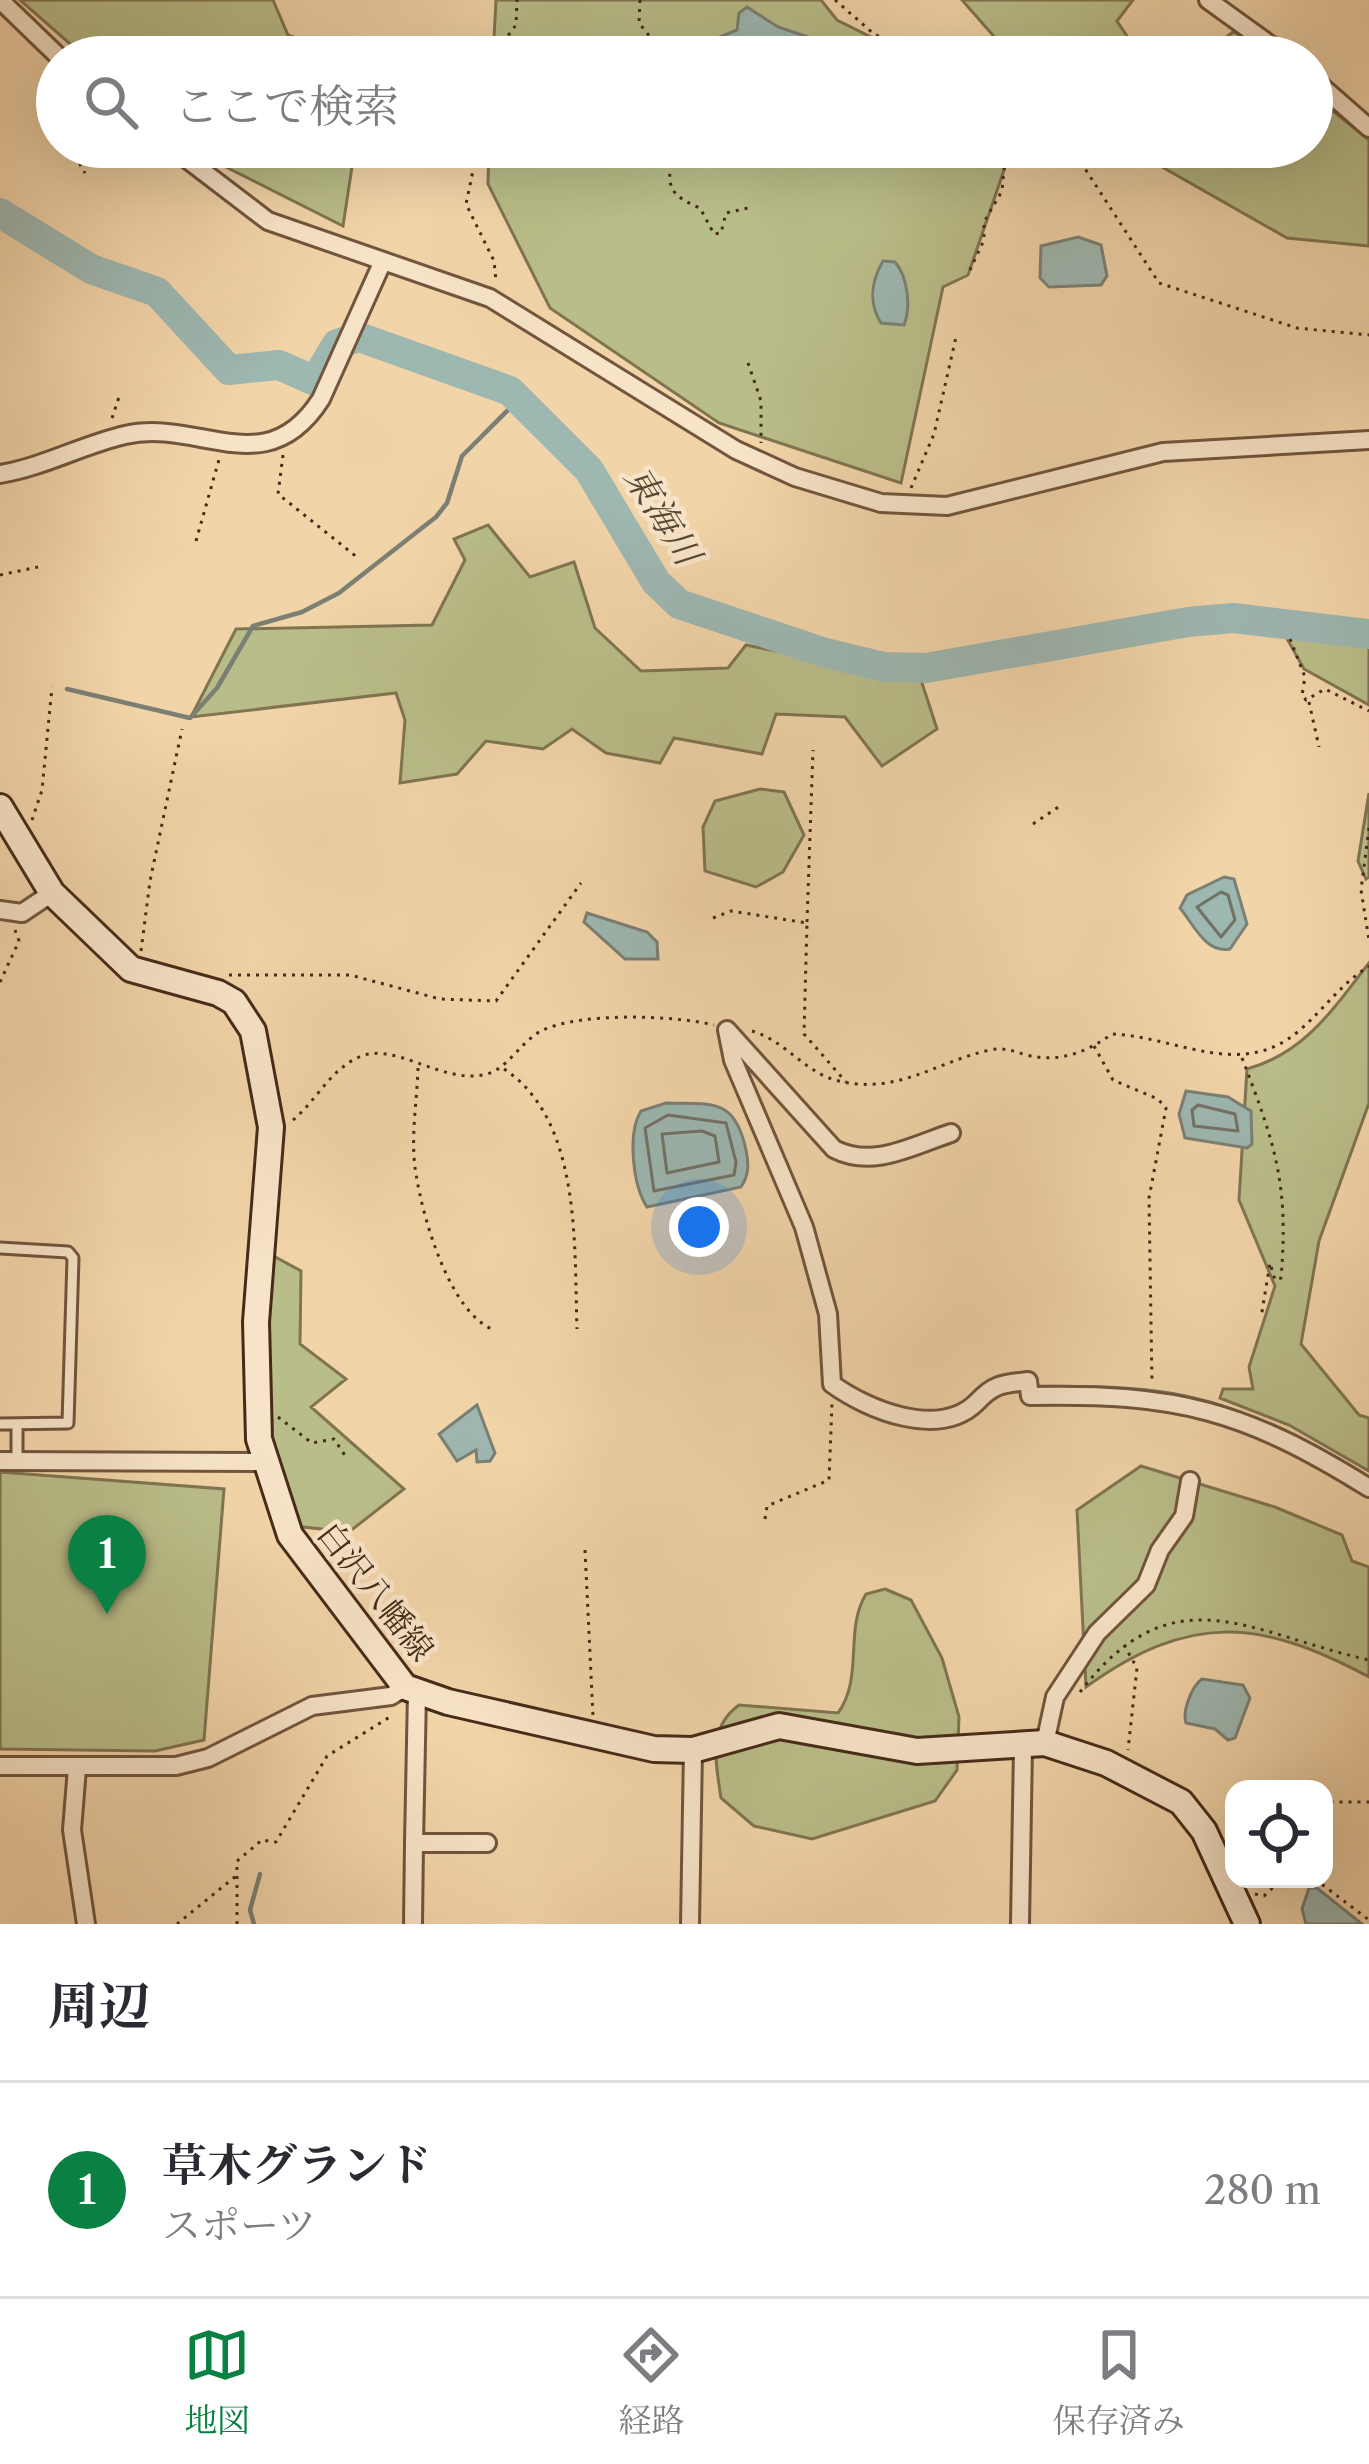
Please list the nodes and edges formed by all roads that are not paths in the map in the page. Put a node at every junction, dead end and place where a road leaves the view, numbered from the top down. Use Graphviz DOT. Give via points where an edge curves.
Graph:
graph roads {
  1 [pos="0,0"];
  2 [pos="1208,0"];
  3 [pos="37,36"];
  4 [pos="1258,36"];
  5 [pos="1333,96"];
  6 [pos="1369,128"];
  7 [pos="199,168"];
  8 [pos="383,261"];
  9 [pos="1369,440"];
  10 [pos="0,474"];
  11 [pos="0,807"];
  12 [pos="52,893"];
  13 [pos="5,912"];
  14 [pos="951,1133"];
  15 [pos="0,1249"];
  16 [pos="0,1424"];
  17 [pos="17,1425"];
  18 [pos="263,1452"];
  19 [pos="9,1461"];
  20 [pos="1190,1480"];
  21 [pos="1369,1488"];
  22 [pos="412,1694"];
  23 [pos="1034,1745"];
  24 [pos="693,1750"];
  25 [pos="0,1766"];
  26 [pos="76,1768"];
  27 [pos="414,1843"];
  28 [pos="487,1843"];
  29 [pos="86,1924"];
  30 [pos="413,1924"];
  31 [pos="691,1924"];
  32 [pos="1020,1924"];
  33 [pos="1247,1924"];
  1 -- 3 [label="street"];
  2 -- 4 [label="street"];
  5 -- 6 [label="street"];
  7 -- 8 [label="street" via="268,221"];
  8 -- 9 [label="street" via="490,298 795,477 912,508 1163,452"];
  8 -- 10 [label="street" via="311,415 278,441 253,446 129,434"];
  11 -- 12 [label="main road, 白沢八幡線"];
  12 -- 13 [label="street" via="22,913"];
  12 -- 18 [label="main road, 白沢八幡線" via="131,969 218,992 253,1031 271,1127 256,1322"];
  14 -- 21 [label="street" via="877,1159 847,1156 727,1030 807,1236 828,1315 832,1384 859,1404 906,1417 944,1417 991,1388 1028,1381 1030,1396 1149,1397 1218,1412"];
  15 -- 17 [label="lane" via="73,1258 68,1423"];
  16 -- 17 [label="lane"];
  17 -- 19 [label="lane"];
  18 -- 19 [label="street"];
  18 -- 22 [label="main road, 白沢八幡線" via="290,1535"];
  20 -- 23 [label="street" via="1184,1516 1146,1585 1096,1633"];
  22 -- 24 [label="main road, 白沢八幡線" via="654,1749"];
  22 -- 26 [label="street" via="312,1706 208,1758 148,1769"];
  22 -- 27 [label="street"];
  23 -- 24 [label="main road, 白沢八幡線" via="917,1751 779,1726"];
  23 -- 32 [label="street"];
  23 -- 33 [label="main road, 白沢八幡線" via="1132,1775 1181,1802 1204,1831"];
  24 -- 31 [label="street"];
  25 -- 26 [label="street"];
  26 -- 29 [label="street" via="72,1829"];
  27 -- 28 [label="street"];
  27 -- 30 [label="street"];
}
